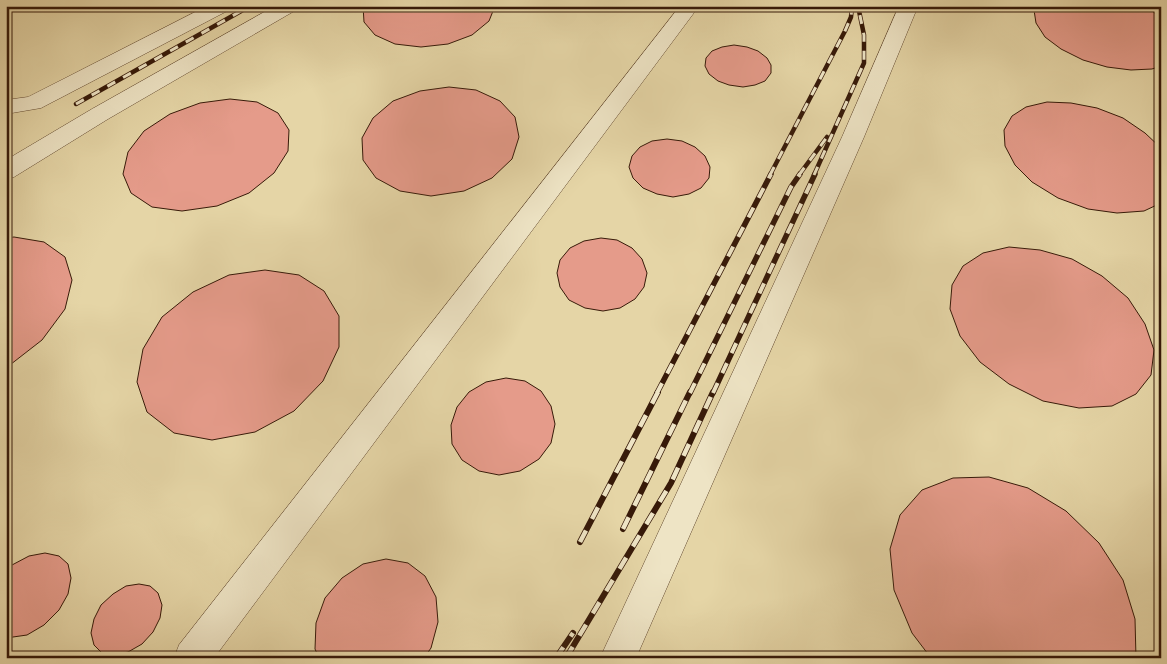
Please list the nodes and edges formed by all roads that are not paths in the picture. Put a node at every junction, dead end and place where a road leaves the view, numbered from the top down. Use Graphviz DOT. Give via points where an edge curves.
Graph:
graph roads {
  1 [pos="222,6"];
  2 [pos="289,6"];
  3 [pos="690,6"];
  4 [pos="910,6"];
  5 [pos="6,107"];
  6 [pos="6,170"];
  7 [pos="192,658"];
  8 [pos="618,658"];
  1 -- 5 [label="lane" via="33,103"];
  2 -- 6 [label="lane"];
  3 -- 7 [label="lane"];
  4 -- 8 [label="lane"];
}
